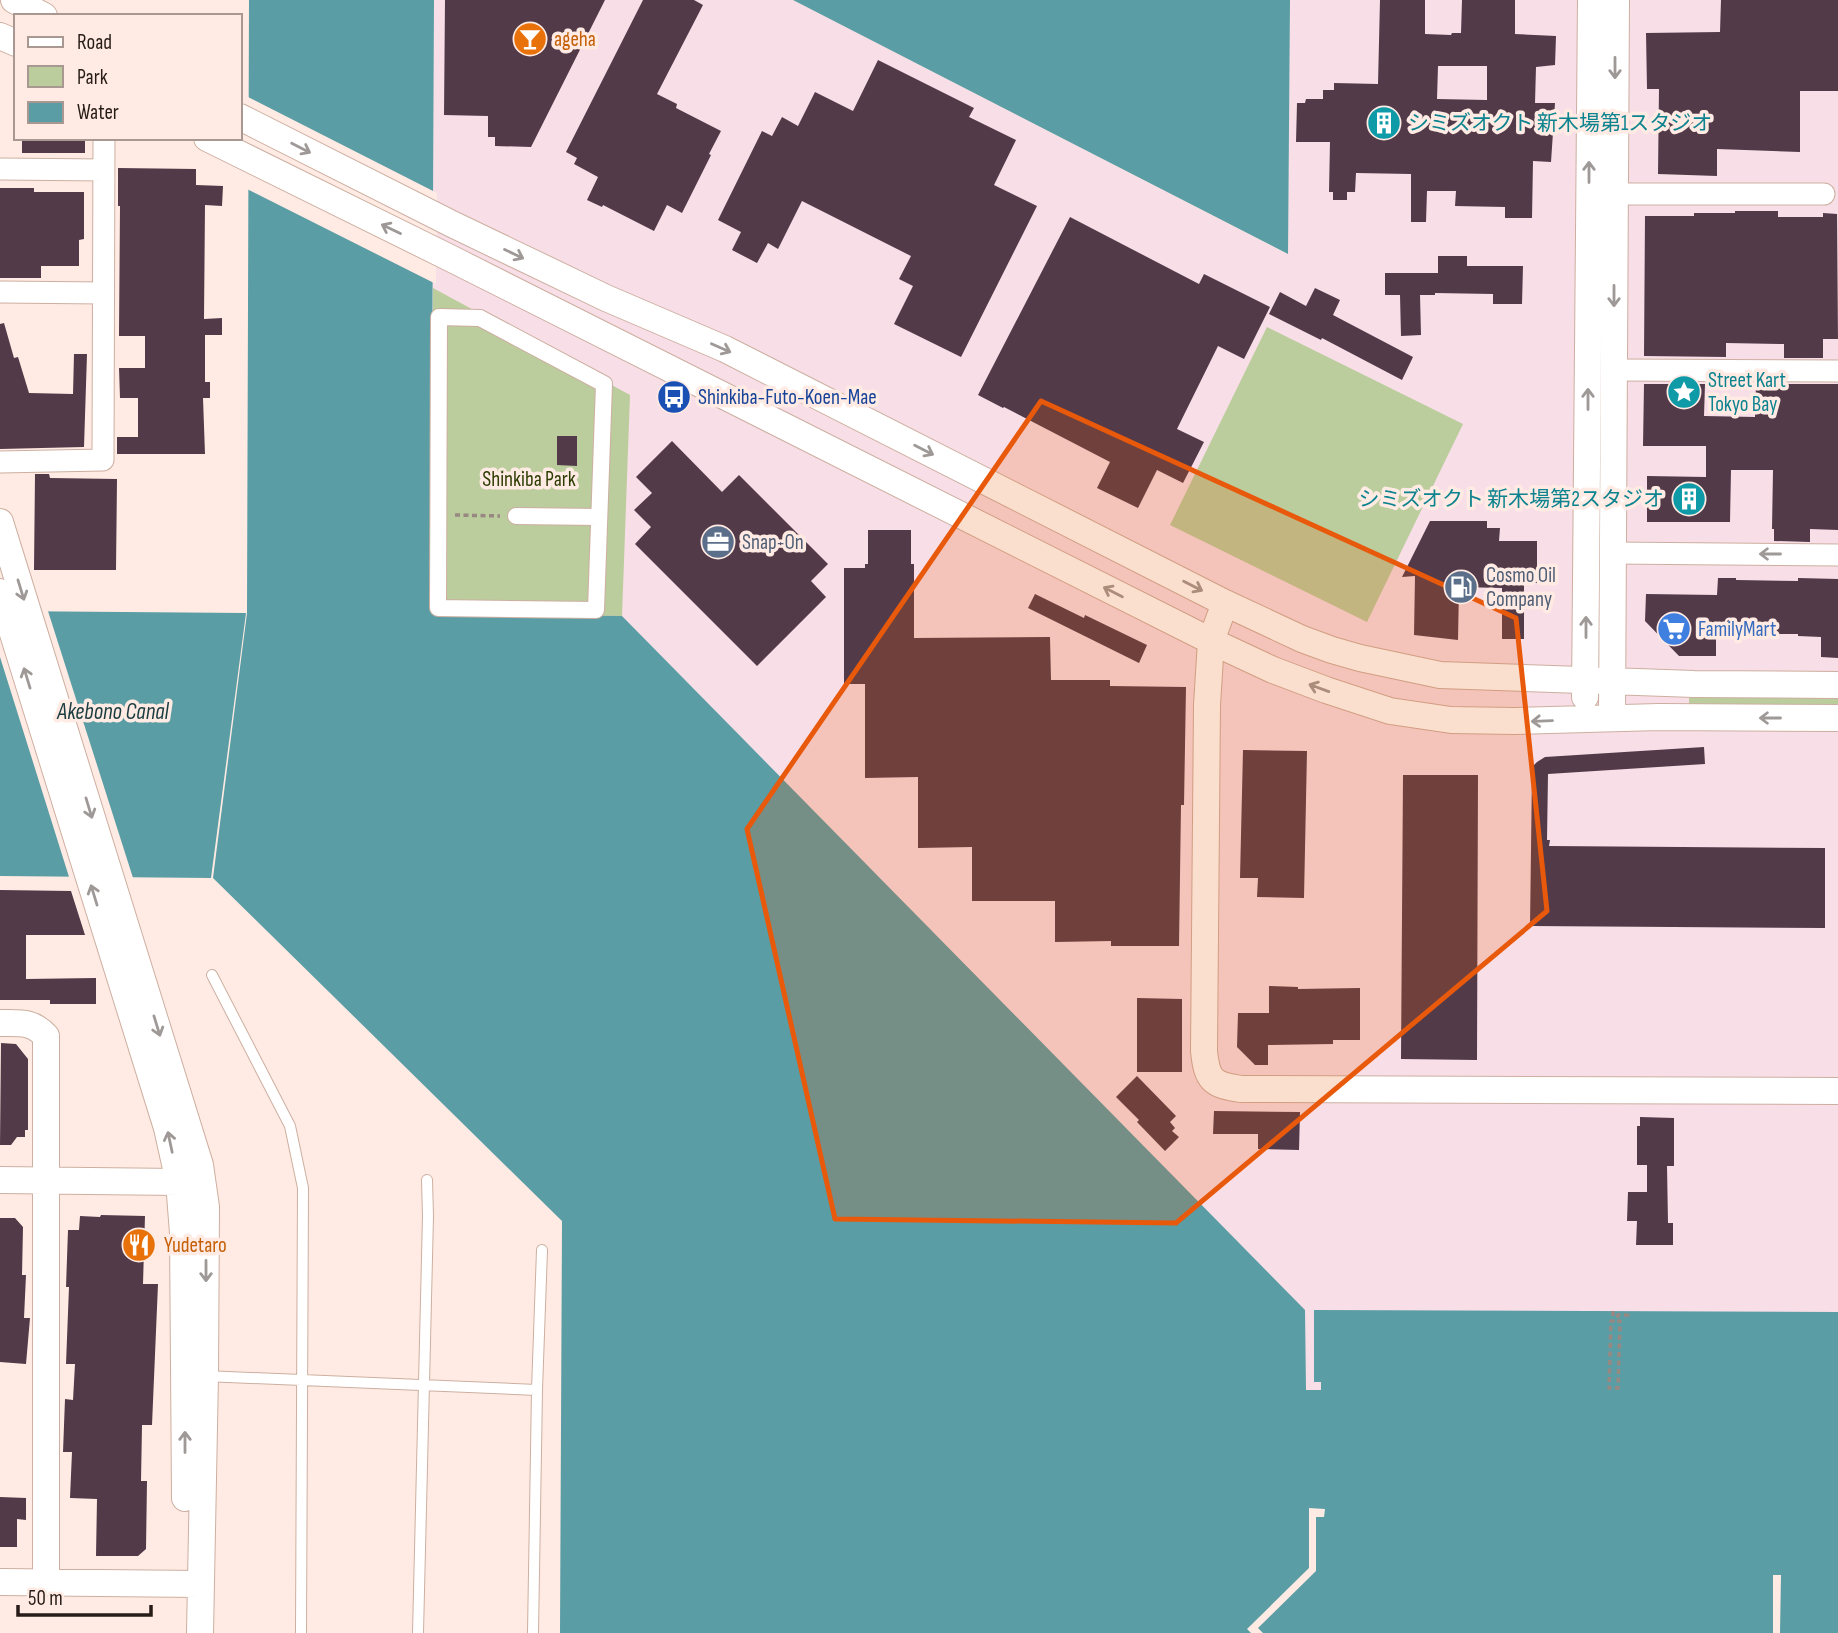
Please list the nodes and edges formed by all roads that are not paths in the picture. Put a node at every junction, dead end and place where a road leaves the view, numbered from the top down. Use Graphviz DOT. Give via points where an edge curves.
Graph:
graph roads {
  1 [pos="14,0"];
  2 [pos="1591,0"];
  3 [pos="1616,0"];
  4 [pos="40,14"];
  5 [pos="242,118"];
  6 [pos="104,140"];
  7 [pos="214,142"];
  8 [pos="0,169"];
  9 [pos="104,170"];
  10 [pos="1614,194"];
  11 [pos="1824,194"];
  12 [pos="0,292"];
  13 [pos="103,293"];
  14 [pos="1614,370"];
  15 [pos="1838,371"];
  16 [pos="0,461"];
  17 [pos="516,516"];
  18 [pos="599,517"];
  19 [pos="1,524"];
  20 [pos="1613,553"];
  21 [pos="1838,555"];
  22 [pos="0,592"];
  23 [pos="1225,603"];
  24 [pos="1210,641"];
  25 [pos="1586,680"];
  26 [pos="1612,681"];
  27 [pos="1838,685"];
  28 [pos="1612,718"];
  29 [pos="1838,718"];
  30 [pos="1586,719"];
  31 [pos="126,961"];
  32 [pos="212,975"];
  33 [pos="0,1023"];
  34 [pos="1838,1091"];
  35 [pos="0,1180"];
  36 [pos="47,1180"];
  37 [pos="427,1180"];
  38 [pos="192,1186"];
  39 [pos="542,1250"];
  40 [pos="205,1376"];
  41 [pos="302,1380"];
  42 [pos="424,1384"];
  43 [pos="537,1390"];
  44 [pos="0,1581"];
  45 [pos="46,1581"];
  46 [pos="193,1583"];
  47 [pos="186,1633"];
  48 [pos="200,1633"];
  49 [pos="301,1633"];
  50 [pos="418,1633"];
  51 [pos="533,1633"];
  1 -- 4 [label="street"];
  25 -- 2 [label="street, one-way"];
  3 -- 10 [label="street, one-way"];
  5 -- 23 [label="street, one-way" via="606,298 726,349"];
  6 -- 9 [label="street"];
  24 -- 7 [label="street, one-way"];
  8 -- 9 [label="street"];
  9 -- 13 [label="street"];
  10 -- 11 [label="street"];
  10 -- 14 [label="street, one-way"];
  12 -- 13 [label="street"];
  13 -- 16 [label="street" via="103,460"];
  14 -- 15 [label="street"];
  14 -- 20 [label="street"];
  17 -- 18 [label="street"];
  18 -- 18 [label="street" via="604,384 480,318 439,317 438,608 596,610"];
  19 -- 31 [label="street, one-way"];
  21 -- 20 [label="street, one-way"];
  20 -- 26 [label="street"];
  31 -- 22 [label="street, one-way"];
  23 -- 24 [label="street"];
  23 -- 25 [label="street" via="1332,650 1398,667 1440,675"];
  30 -- 24 [label="street, one-way" via="1451,719 1390,711 1273,670"];
  24 -- 34 [label="street" via="1204,1051 1208,1074 1218,1085 1241,1089"];
  25 -- 26 [label="street"];
  25 -- 30 [label="street"];
  26 -- 27 [label="street"];
  26 -- 28 [label="street"];
  29 -- 28 [label="street, one-way"];
  28 -- 30 [label="street"];
  31 -- 38 [label="street" via="167,1128"];
  32 -- 41 [label="lane" via="290,1126 297,1153 303,1188"];
  33 -- 36 [label="street" via="26,1023 46,1036"];
  35 -- 36 [label="street"];
  36 -- 38 [label="street"];
  36 -- 45 [label="street"];
  37 -- 42 [label="lane"];
  38 -- 40 [label="street, one-way" via="206,1207"];
  46 -- 38 [label="street, one-way" via="183,1233"];
  39 -- 43 [label="lane"];
  40 -- 41 [label="lane"];
  40 -- 46 [label="street"];
  41 -- 42 [label="lane"];
  41 -- 49 [label="lane"];
  42 -- 43 [label="lane"];
  42 -- 50 [label="lane"];
  43 -- 51 [label="lane"];
  44 -- 45 [label="street"];
  45 -- 46 [label="street"];
  46 -- 47 [label="street"];
  46 -- 48 [label="street"];
}
